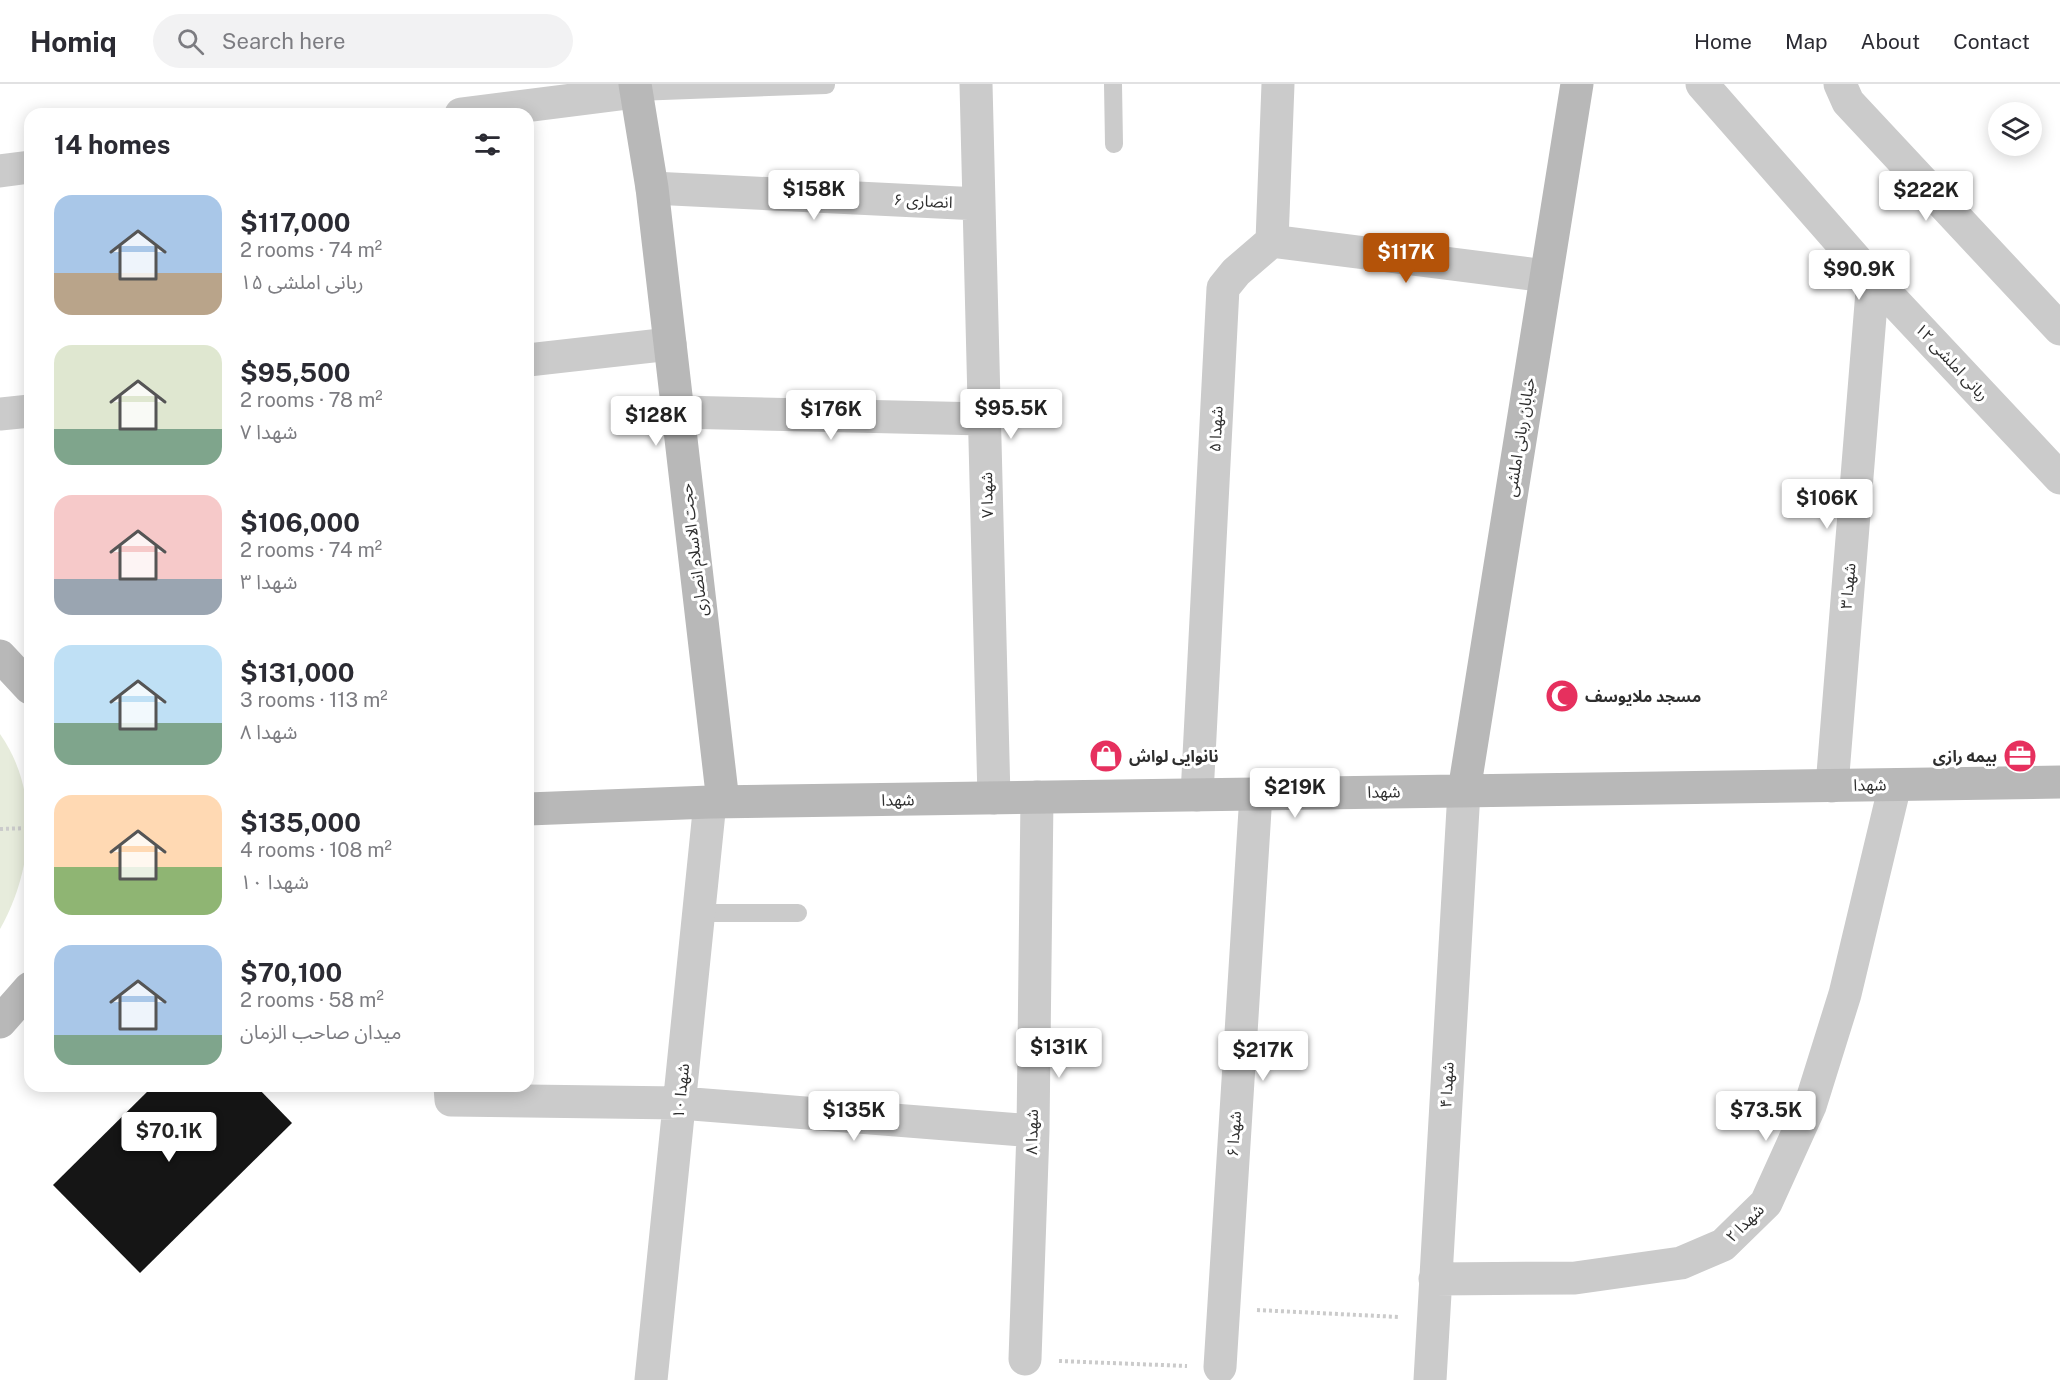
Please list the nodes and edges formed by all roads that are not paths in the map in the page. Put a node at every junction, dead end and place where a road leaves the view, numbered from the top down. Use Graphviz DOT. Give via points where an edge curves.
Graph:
graph roads {
  1 [pos="976,84"];
  2 [pos="1113,84"];
  3 [pos="1278,84"];
  4 [pos="1576,84"];
  5 [pos="1702,84"];
  6 [pos="1840,84"];
  7 [pos="826,86"];
  8 [pos="635,88"];
  9 [pos="501,108"];
  10 [pos="1114,144"];
  11 [pos="24,168"];
  12 [pos="0,171"];
  13 [pos="652,188"];
  14 [pos="979,204"];
  15 [pos="1272,241"];
  16 [pos="1546,276"];
  17 [pos="1874,279"];
  18 [pos="2060,329"];
  19 [pos="670,344"];
  20 [pos="534,359"];
  21 [pos="24,412"];
  22 [pos="678,412"];
  23 [pos="0,414"];
  24 [pos="985,419"];
  25 [pos="2060,478"];
  26 [pos="0,656"];
  27 [pos="24,682"];
  28 [pos="2060,782"];
  29 [pos="1895,784"];
  30 [pos="1832,786"];
  31 [pos="1464,791"];
  32 [pos="1256,794"];
  33 [pos="1197,795"];
  34 [pos="1038,797"];
  35 [pos="994,798"];
  36 [pos="717,802"];
  37 [pos="534,809"];
  38 [pos="699,913"];
  39 [pos="798,913"];
  40 [pos="24,995"];
  41 [pos="0,1022"];
  42 [pos="451,1092"];
  43 [pos="680,1103"];
  44 [pos="1033,1131"];
  45 [pos="1435,1279"];
  46 [pos="1025,1359"];
  47 [pos="1220,1367"];
  48 [pos="651,1380"];
  49 [pos="1430,1380"];
  1 -- 14 [label="street, شهدا ۷"];
  2 -- 10 [label="lane"];
  3 -- 15 [label="street"];
  4 -- 16 [label="main road, خیابان ربانی املشی"];
  5 -- 17 [label="street, ربانی املشی ۱۲"];
  6 -- 18 [label="street" via="1848,102"];
  7 -- 8 [label="lane"];
  8 -- 9 [label="street"];
  8 -- 13 [label="main road, حجت الاسلام انصاری"];
  11 -- 12 [label="street"];
  13 -- 14 [label="street, انصاری ۶"];
  13 -- 19 [label="main road, حجت الاسلام انصاری"];
  14 -- 24 [label="street, شهدا ۷"];
  15 -- 16 [label="street"];
  15 -- 33 [label="street, شهدا ۵" via="1223,288"];
  16 -- 31 [label="main road, خیابان ربانی املشی"];
  17 -- 25 [label="street, ربانی املشی ۱۲"];
  17 -- 30 [label="street, شهدا ۳"];
  19 -- 20 [label="street"];
  19 -- 22 [label="main road, حجت الاسلام انصاری"];
  21 -- 23 [label="street"];
  22 -- 24 [label="street"];
  22 -- 36 [label="main road, حجت الاسلام انصاری"];
  24 -- 35 [label="street, شهدا ۷"];
  26 -- 27 [label="main road"];
  28 -- 29 [label="main road, شهدا"];
  29 -- 30 [label="main road, شهدا"];
  29 -- 45 [label="street, شهدا ۲" via="1845,994 1810,1106 1766,1203 1723,1245 1681,1263 1575,1278"];
  30 -- 31 [label="main road, شهدا"];
  31 -- 32 [label="main road, شهدا"];
  31 -- 45 [label="street, شهدا ۴"];
  32 -- 33 [label="main road, شهدا"];
  32 -- 47 [label="street, شهدا ۶"];
  33 -- 34 [label="main road, شهدا"];
  34 -- 35 [label="main road, شهدا"];
  34 -- 44 [label="street, شهدا ۸"];
  35 -- 36 [label="main road, شهدا"];
  36 -- 37 [label="main road, شهدا"];
  36 -- 38 [label="street, شهدا ۱۰"];
  38 -- 39 [label="lane"];
  38 -- 43 [label="street, شهدا ۱۰"];
  40 -- 41 [label="main road"];
  42 -- 43 [label="street" via="452,1100"];
  43 -- 44 [label="street"];
  43 -- 48 [label="street, شهدا ۱۰"];
  44 -- 46 [label="street, شهدا ۸"];
  45 -- 49 [label="street, شهدا ۴"];
}
